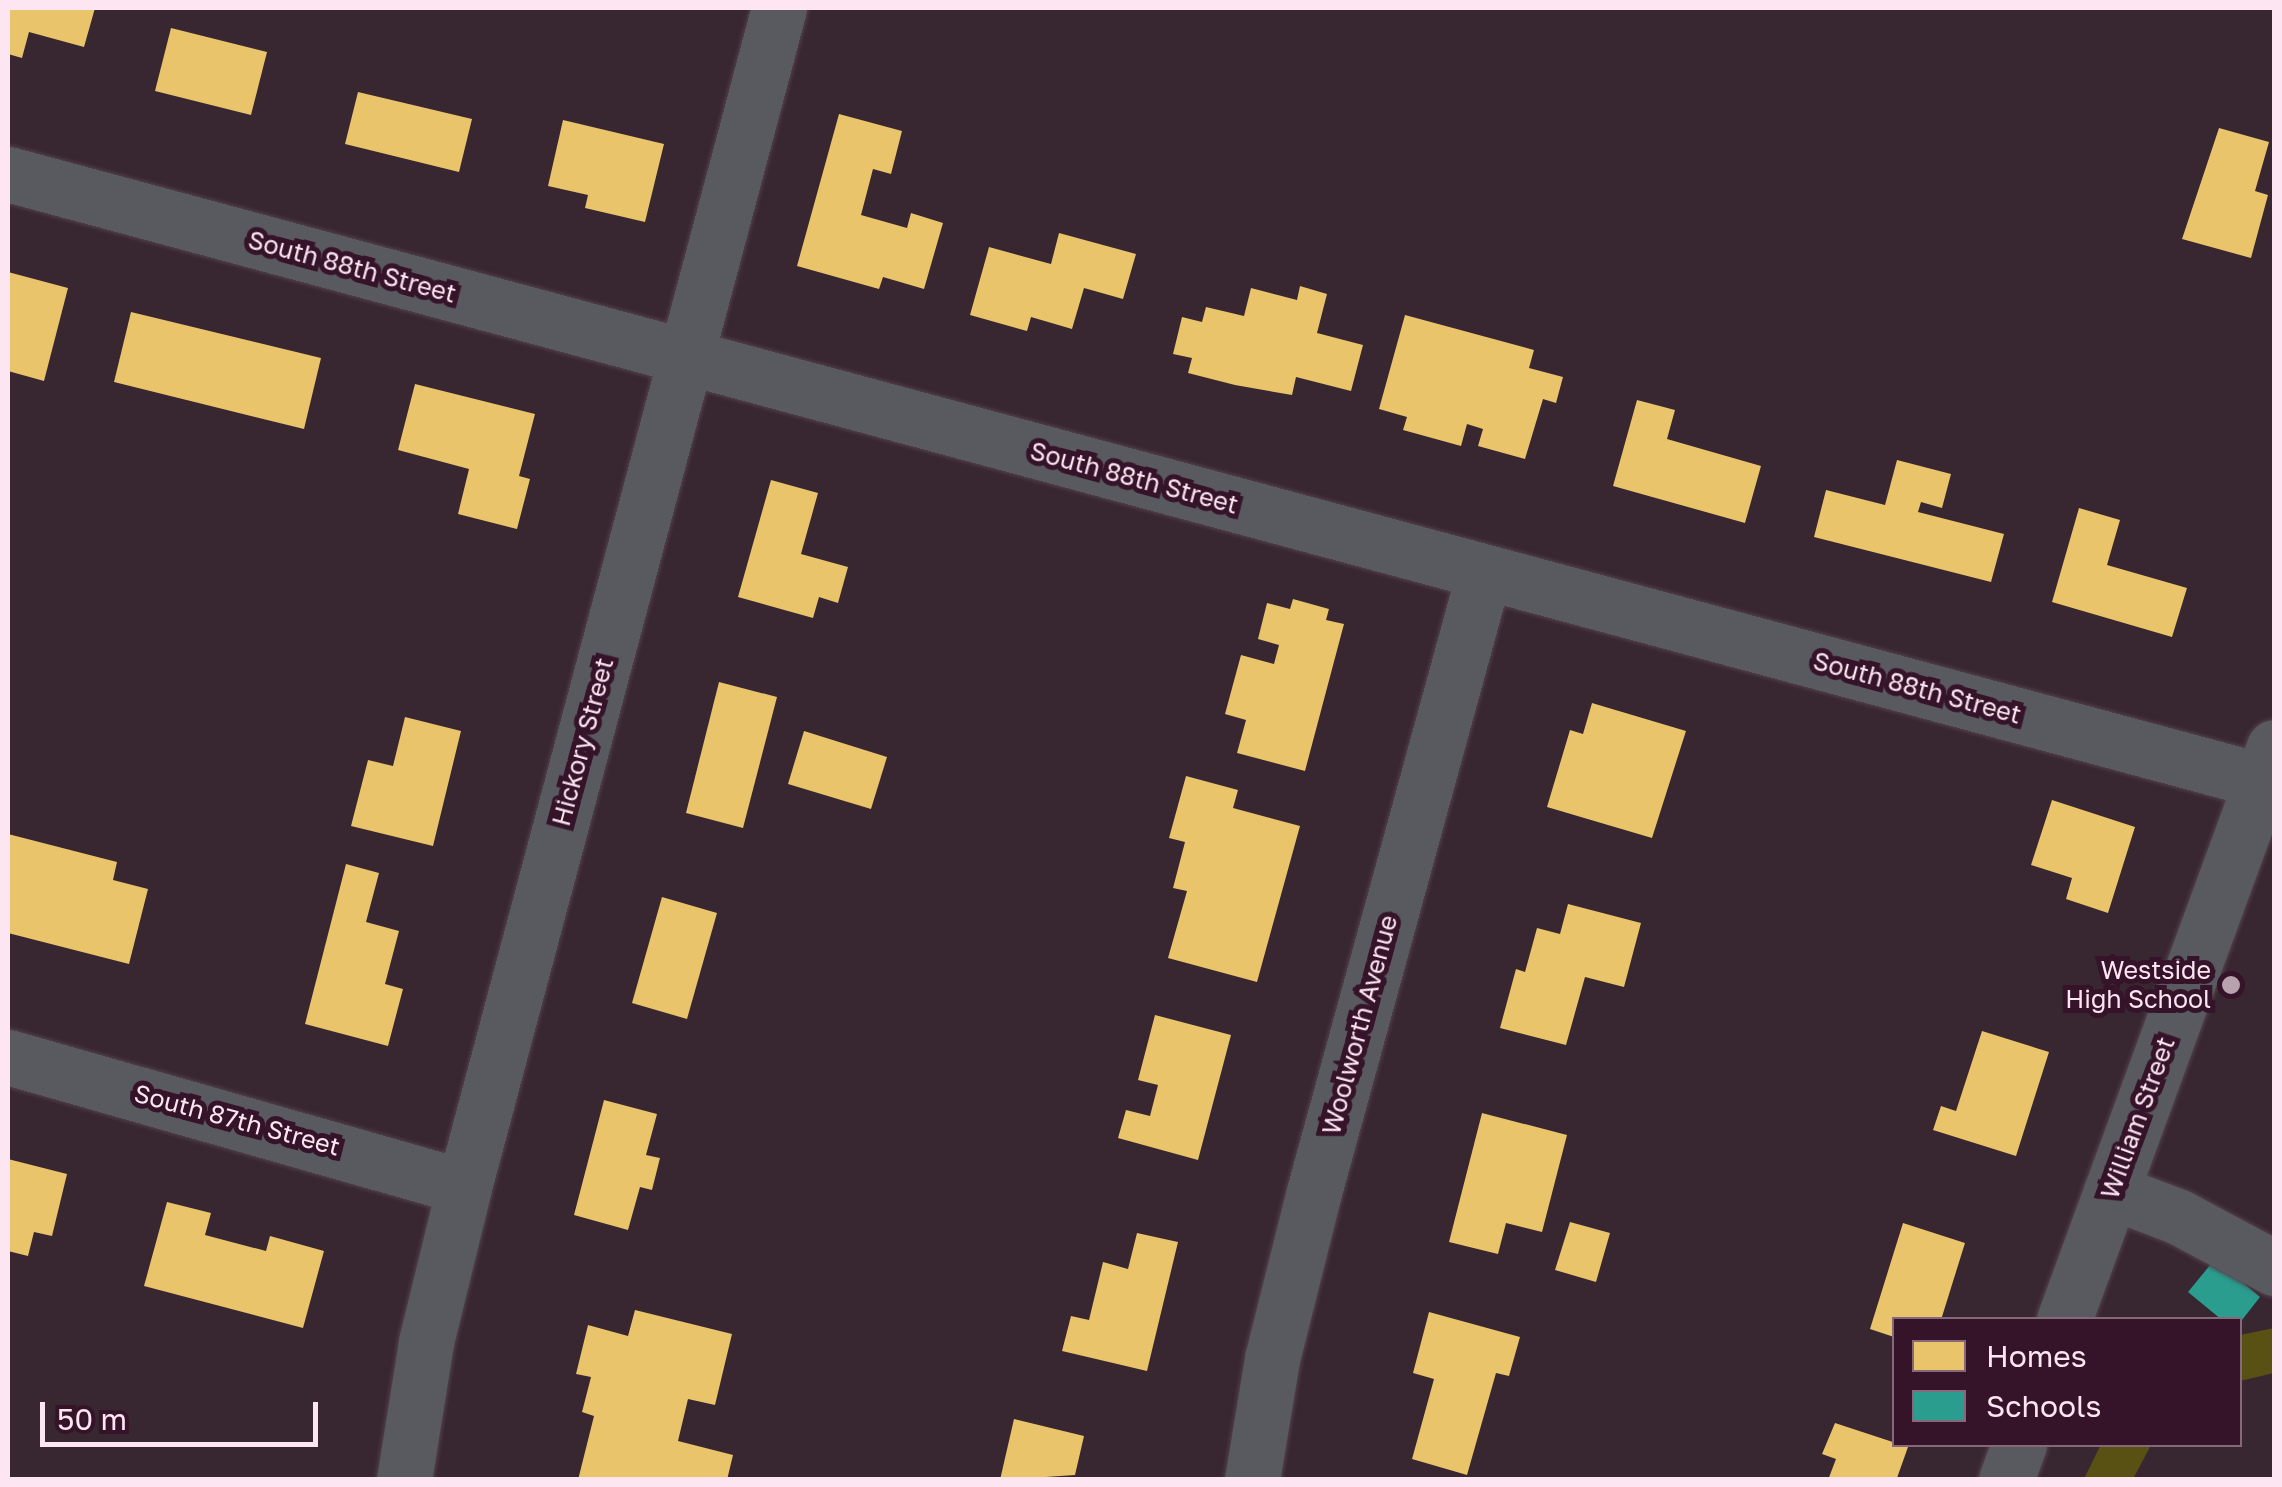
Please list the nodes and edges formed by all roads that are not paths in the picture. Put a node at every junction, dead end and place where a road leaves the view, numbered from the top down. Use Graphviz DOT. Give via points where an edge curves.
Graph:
graph roads {
  1 [pos="779,8"];
  2 [pos="8,174"];
  3 [pos="685,356"];
  4 [pos="1484,573"];
  5 [pos="2270,770"];
  6 [pos="8,1057"];
  7 [pos="464,1187"];
  8 [pos="2111,1191"];
  9 [pos="2274,1268"];
  10 [pos="2065,1317"];
  11 [pos="2017,1447"];
  12 [pos="404,1480"];
  13 [pos="1252,1480"];
  14 [pos="2006,1480"];
  1 -- 3 [label="street, Hickory Street"];
  2 -- 3 [label="street, South 88th Street"];
  3 -- 4 [label="street, South 88th Street"];
  3 -- 7 [label="street, Hickory Street"];
  4 -- 5 [label="street, South 88th Street"];
  4 -- 13 [label="street, Woolworth Avenue" via="1309,1211 1272,1359"];
  5 -- 8 [label="street, William Street"];
  6 -- 7 [label="street, South 87th Street"];
  7 -- 12 [label="street, Hickory Street" via="426,1342"];
  8 -- 9 [label="street" via="2179,1217"];
  8 -- 10 [label="street, William Street"];
  11 -- 14 [label="street"];
}
